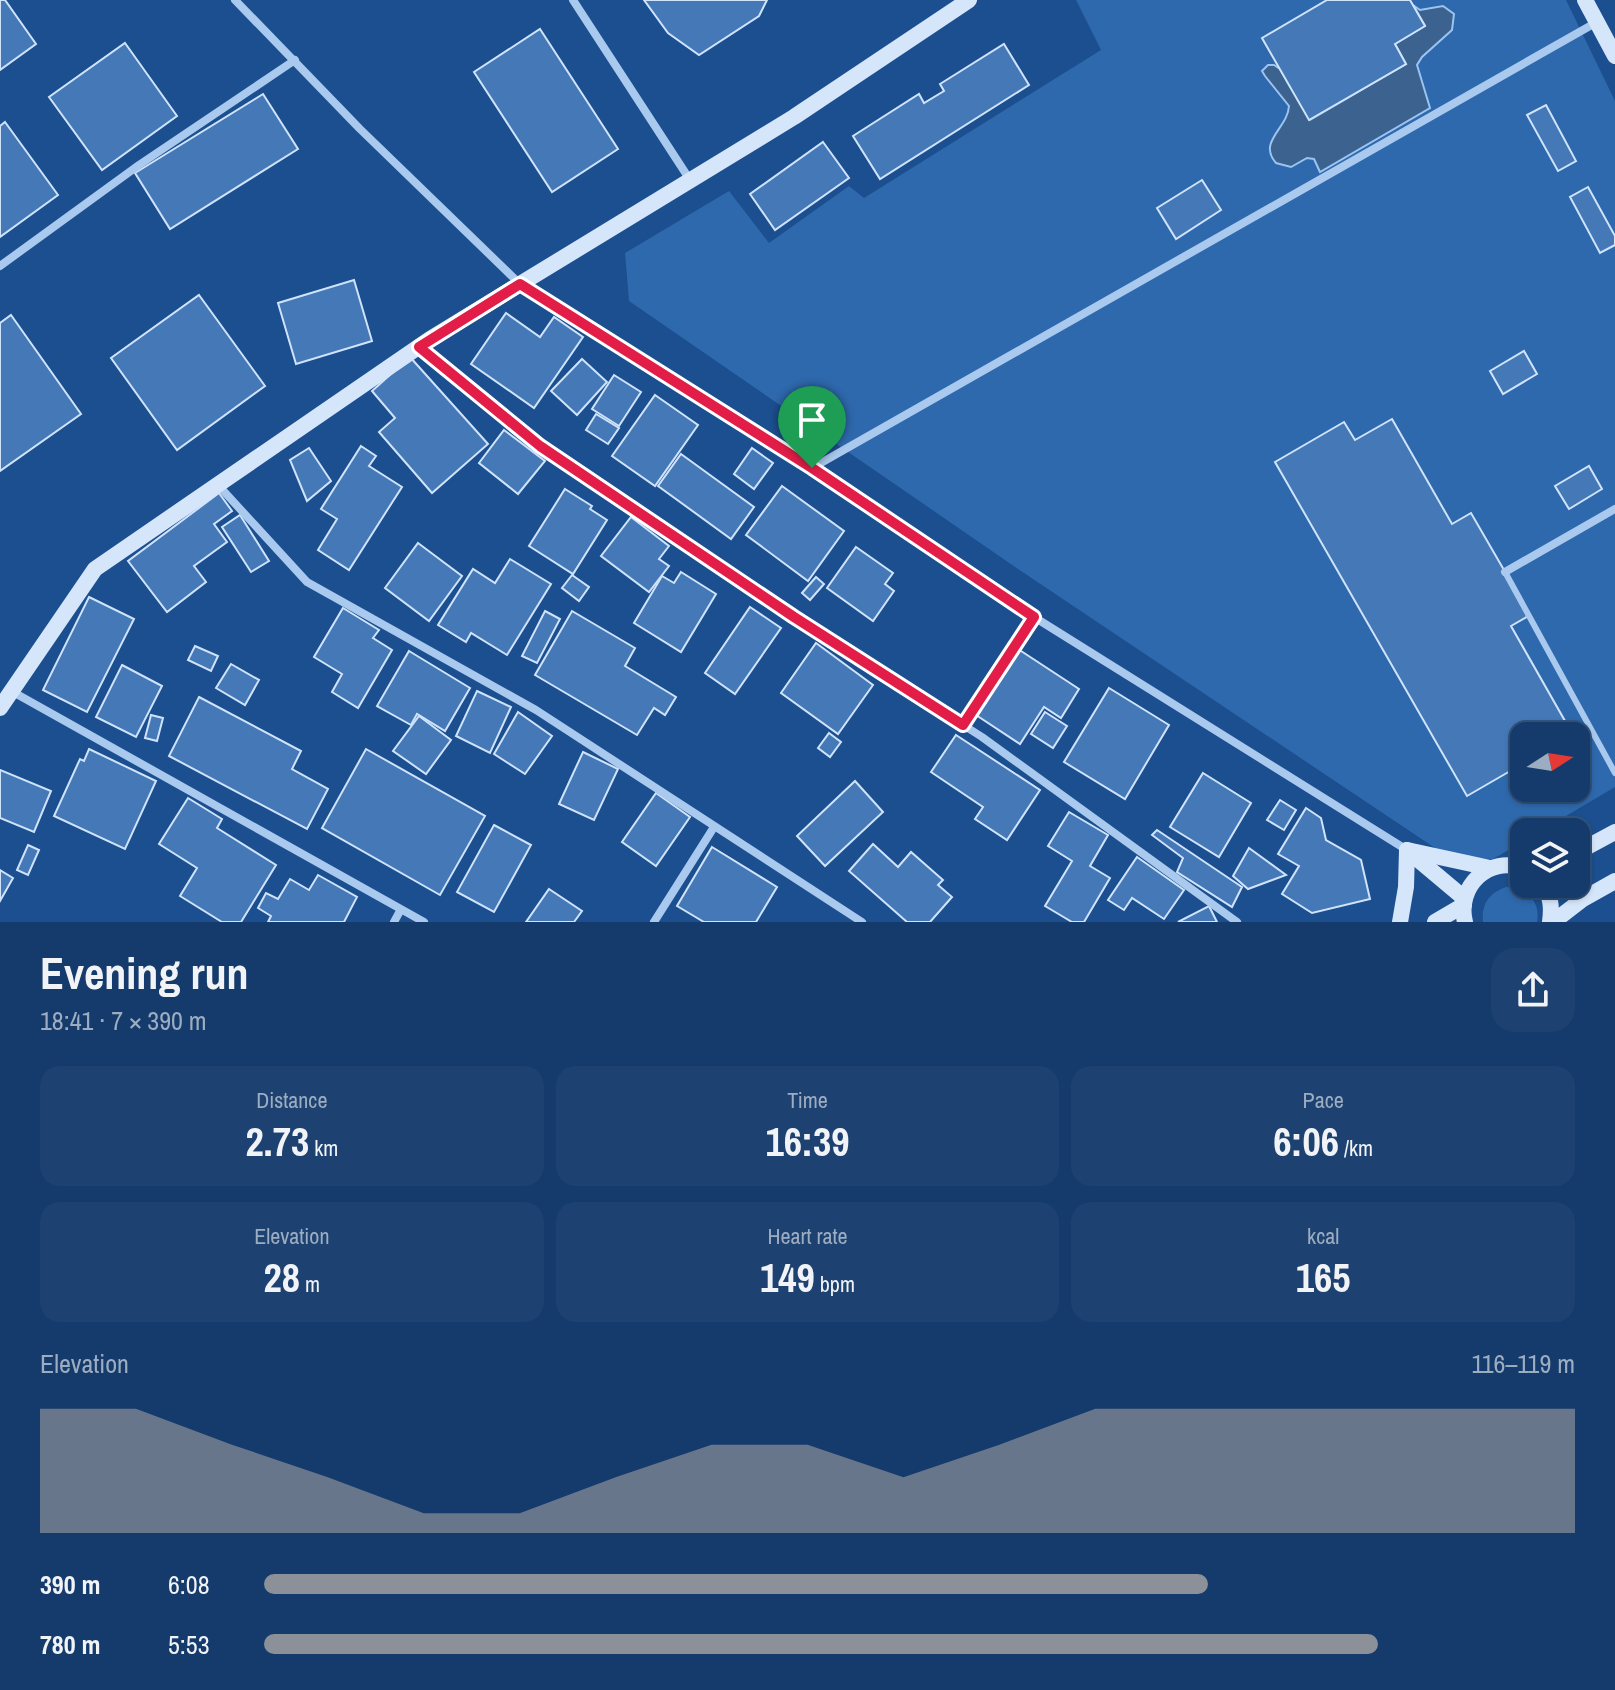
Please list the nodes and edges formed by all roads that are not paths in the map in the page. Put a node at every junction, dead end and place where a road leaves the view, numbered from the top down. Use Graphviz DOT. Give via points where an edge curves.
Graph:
graph roads {
  1 [pos="235,0"];
  2 [pos="573,0"];
  3 [pos="969,0"];
  4 [pos="1585,0"];
  5 [pos="1597,22"];
  6 [pos="1615,56"];
  7 [pos="295,60"];
  8 [pos="690,180"];
  9 [pos="0,266"];
  10 [pos="520,284"];
  11 [pos="419,347"];
  12 [pos="812,468"];
  13 [pos="218,485"];
  14 [pos="1615,509"];
  15 [pos="1505,572"];
  16 [pos="1034,617"];
  17 [pos="13,692"];
  18 [pos="0,708"];
  19 [pos="963,725"];
  20 [pos="1615,773"];
  21 [pos="714,827"];
  22 [pos="1615,832"];
  23 [pos="1590,845"];
  24 [pos="1407,850"];
  25 [pos="1510,866"];
  26 [pos="1490,868"];
  27 [pos="1615,881"];
  28 [pos="1550,898"];
  29 [pos="1464,902"];
  30 [pos="400,911"];
  31 [pos="394,922"];
  32 [pos="424,922"];
  33 [pos="654,922"];
  34 [pos="862,922"];
  35 [pos="1237,922"];
  36 [pos="1400,922"];
  37 [pos="1435,922"];
  38 [pos="1465,922"];
  39 [pos="1551,922"];
  1 -- 7 [label="street"];
  2 -- 8 [label="street"];
  3 -- 8 [label="street"];
  4 -- 5 [label="street"];
  5 -- 6 [label="street"];
  5 -- 12 [label="street"];
  7 -- 9 [label="street"];
  7 -- 10 [label="street"];
  8 -- 10 [label="street"];
  10 -- 11 [label="street"];
  10 -- 12 [label="street"];
  11 -- 13 [label="street"];
  11 -- 19 [label="street" via="540,446"];
  12 -- 16 [label="street"];
  13 -- 17 [label="street" via="95,569"];
  13 -- 21 [label="street" via="307,582 536,710"];
  14 -- 15 [label="street"];
  15 -- 20 [label="lane"];
  16 -- 19 [label="street"];
  16 -- 24 [label="street"];
  17 -- 18 [label="street"];
  17 -- 30 [label="street"];
  19 -- 35 [label="street"];
  21 -- 33 [label="street"];
  21 -- 34 [label="street"];
  22 -- 23 [label="street"];
  24 -- 26 [label="street"];
  24 -- 29 [label="street"];
  24 -- 36 [label="street"];
  25 -- 26 [label="street"];
  26 -- 29 [label="street" via="1469,886"];
  27 -- 39 [label="street"];
  28 -- 39 [label="street"];
  29 -- 37 [label="street"];
  29 -- 38 [label="street"];
  30 -- 31 [label="street"];
  30 -- 32 [label="street"];
}
